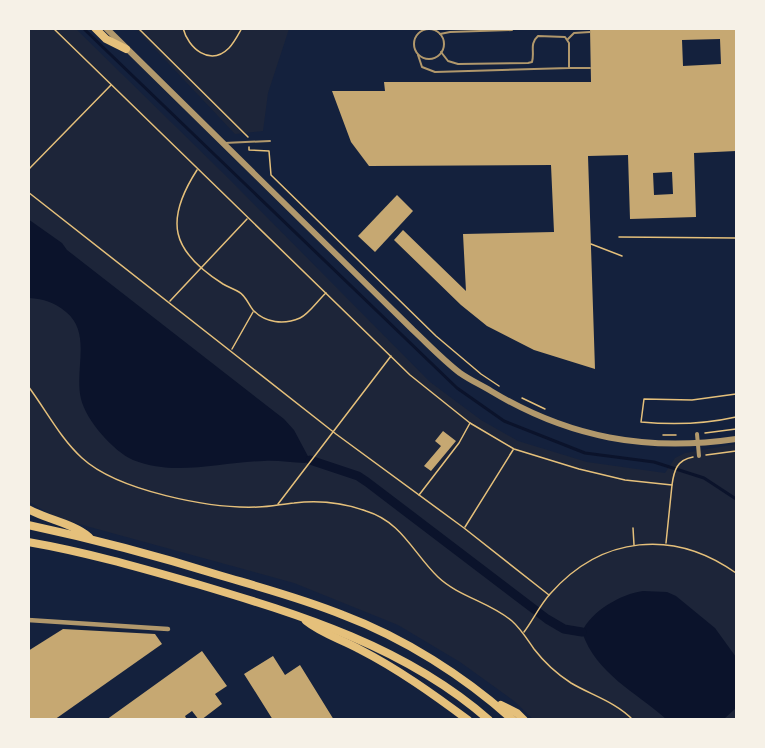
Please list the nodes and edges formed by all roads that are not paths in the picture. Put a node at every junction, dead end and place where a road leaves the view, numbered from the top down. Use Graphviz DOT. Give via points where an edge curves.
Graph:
graph roads {
  1 [pos="95,28"];
  2 [pos="106,28"];
  3 [pos="418,30"];
  4 [pos="512,30"];
  5 [pos="590,32"];
  6 [pos="440,34"];
  7 [pos="568,39"];
  8 [pos="126,49"];
  9 [pos="441,52"];
  10 [pos="418,55"];
  11 [pos="569,68"];
  12 [pos="590,68"];
  13 [pos="270,141"];
  14 [pos="222,143"];
  15 [pos="697,434"];
  16 [pos="736,439"];
  17 [pos="697,443"];
  18 [pos="699,456"];
  19 [pos="28,509"];
  20 [pos="28,525"];
  21 [pos="90,538"];
  22 [pos="28,542"];
  23 [pos="300,616"];
  24 [pos="28,620"];
  25 [pos="168,629"];
  26 [pos="492,701"];
  27 [pos="468,720"];
  28 [pos="489,720"];
  29 [pos="513,720"];
  30 [pos="524,720"];
  1 -- 8 [label="highway"];
  2 -- 8 [label="street"];
  3 -- 6 [label="lane" via="428,28"];
  3 -- 10 [label="lane" via="413,45"];
  4 -- 6 [label="lane"];
  5 -- 7 [label="lane" via="574,33"];
  6 -- 9 [label="lane" via="444,43"];
  7 -- 9 [label="lane" via="561,35 538,36 532,43 532,62 528,63 458,64 448,61"];
  7 -- 11 [label="lane"];
  8 -- 14 [label="street"];
  9 -- 10 [label="lane" via="430,59"];
  10 -- 11 [label="lane" via="422,67 435,72"];
  11 -- 12 [label="lane"];
  13 -- 14 [label="lane"];
  14 -- 17 [label="street" via="461,373 513,405 555,424 644,443"];
  15 -- 17 [label="street"];
  16 -- 17 [label="street"];
  17 -- 18 [label="street"];
  19 -- 21 [label="highway" via="79,529"];
  20 -- 21 [label="highway"];
  21 -- 26 [label="highway" via="346,616 446,669"];
  22 -- 23 [label="highway" via="132,565"];
  23 -- 27 [label="highway" via="319,631 410,678"];
  23 -- 28 [label="highway" via="393,654"];
  24 -- 25 [label="street"];
  26 -- 29 [label="highway"];
  26 -- 30 [label="highway"];
}
